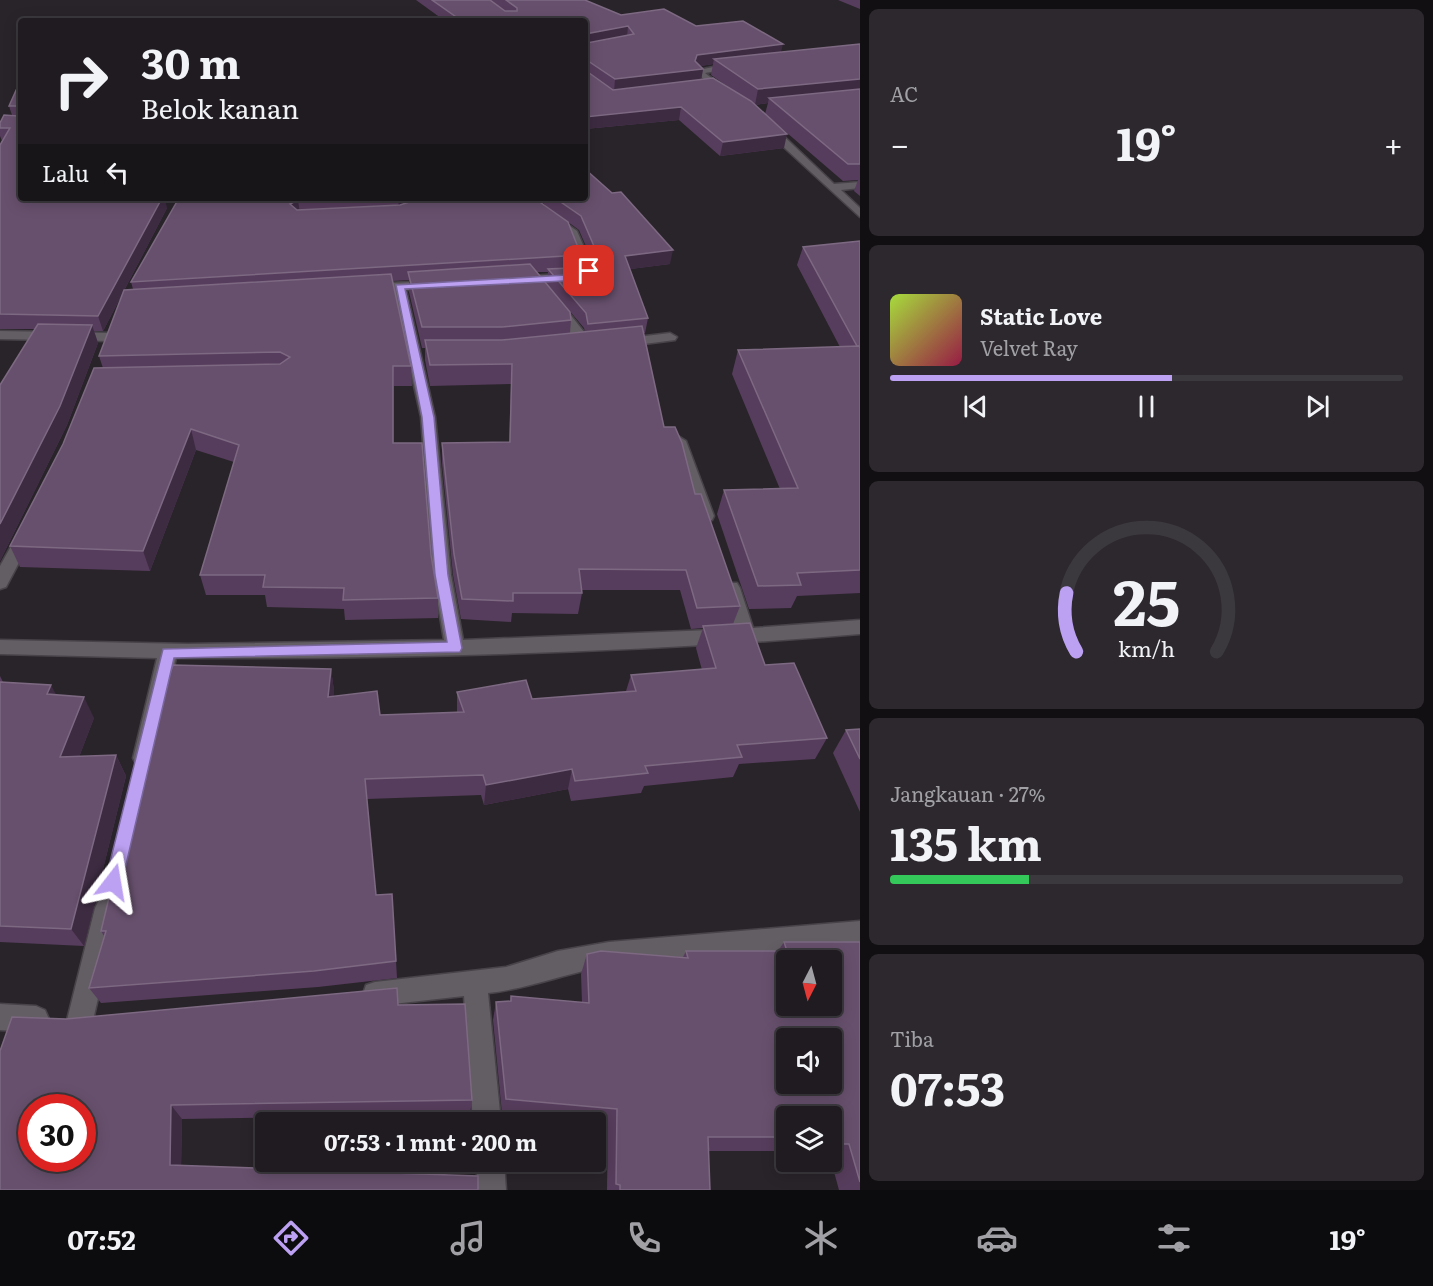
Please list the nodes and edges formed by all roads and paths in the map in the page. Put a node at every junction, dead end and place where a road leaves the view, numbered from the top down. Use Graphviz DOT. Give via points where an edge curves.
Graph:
graph roads {
  1 [pos="750,64"];
  2 [pos="713,85"];
  3 [pos="702,86"];
  4 [pos="732,97"];
  5 [pos="758,116"];
  6 [pos="860,185"];
  7 [pos="832,187"];
  8 [pos="532,201"];
  9 [pos="860,214"];
  10 [pos="534,280"];
  11 [pos="512,282"];
  12 [pos="444,285"];
  13 [pos="399,287"];
  14 [pos="352,290"];
  15 [pos="0,335"];
  16 [pos="670,337"];
  17 [pos="415,354"];
  18 [pos="104,355"];
  19 [pos="433,355"];
  20 [pos="674,431"];
  21 [pos="31,524"];
  22 [pos="711,532"];
  23 [pos="726,574"];
  24 [pos="0,582"];
  25 [pos="860,627"];
  26 [pos="747,637"];
  27 [pos="0,648"];
  28 [pos="455,648"];
  29 [pos="168,653"];
  30 [pos="138,779"];
  31 [pos="113,882"];
  32 [pos="860,933"];
  33 [pos="475,982"];
  34 [pos="352,997"];
  35 [pos="0,1017"];
  36 [pos="486,1112"];
  37 [pos="491,1172"];
  38 [pos="492,1190"];
  1 -- 2 [label="street" via="700,70"];
  2 -- 3 [label="street"];
  2 -- 4 [label="street"];
  5 -- 7 [label="street"];
  6 -- 7 [label="street"];
  7 -- 9 [label="street"];
  8 -- 10 [label="street" via="573,233 590,275"];
  10 -- 11 [label="street"];
  10 -- 16 [label="street" via="577,332 584,347"];
  12 -- 13 [label="street"];
  13 -- 14 [label="street"];
  13 -- 17 [label="street"];
  15 -- 18 [label="street" via="112,331"];
  17 -- 19 [label="street"];
  17 -- 28 [label="street" via="428,417 442,575"];
  20 -- 22 [label="street"];
  21 -- 24 [label="street"];
  23 -- 26 [label="street"];
  25 -- 26 [label="street"];
  26 -- 28 [label="street"];
  27 -- 29 [label="street"];
  28 -- 29 [label="street"];
  29 -- 30 [label="street"];
  31 -- 35 [label="street" via="92,1019"];
  32 -- 33 [label="street" via="609,954 558,963 506,979"];
  33 -- 34 [label="street"];
  33 -- 36 [label="street"];
  37 -- 38 [label="street"];
}
